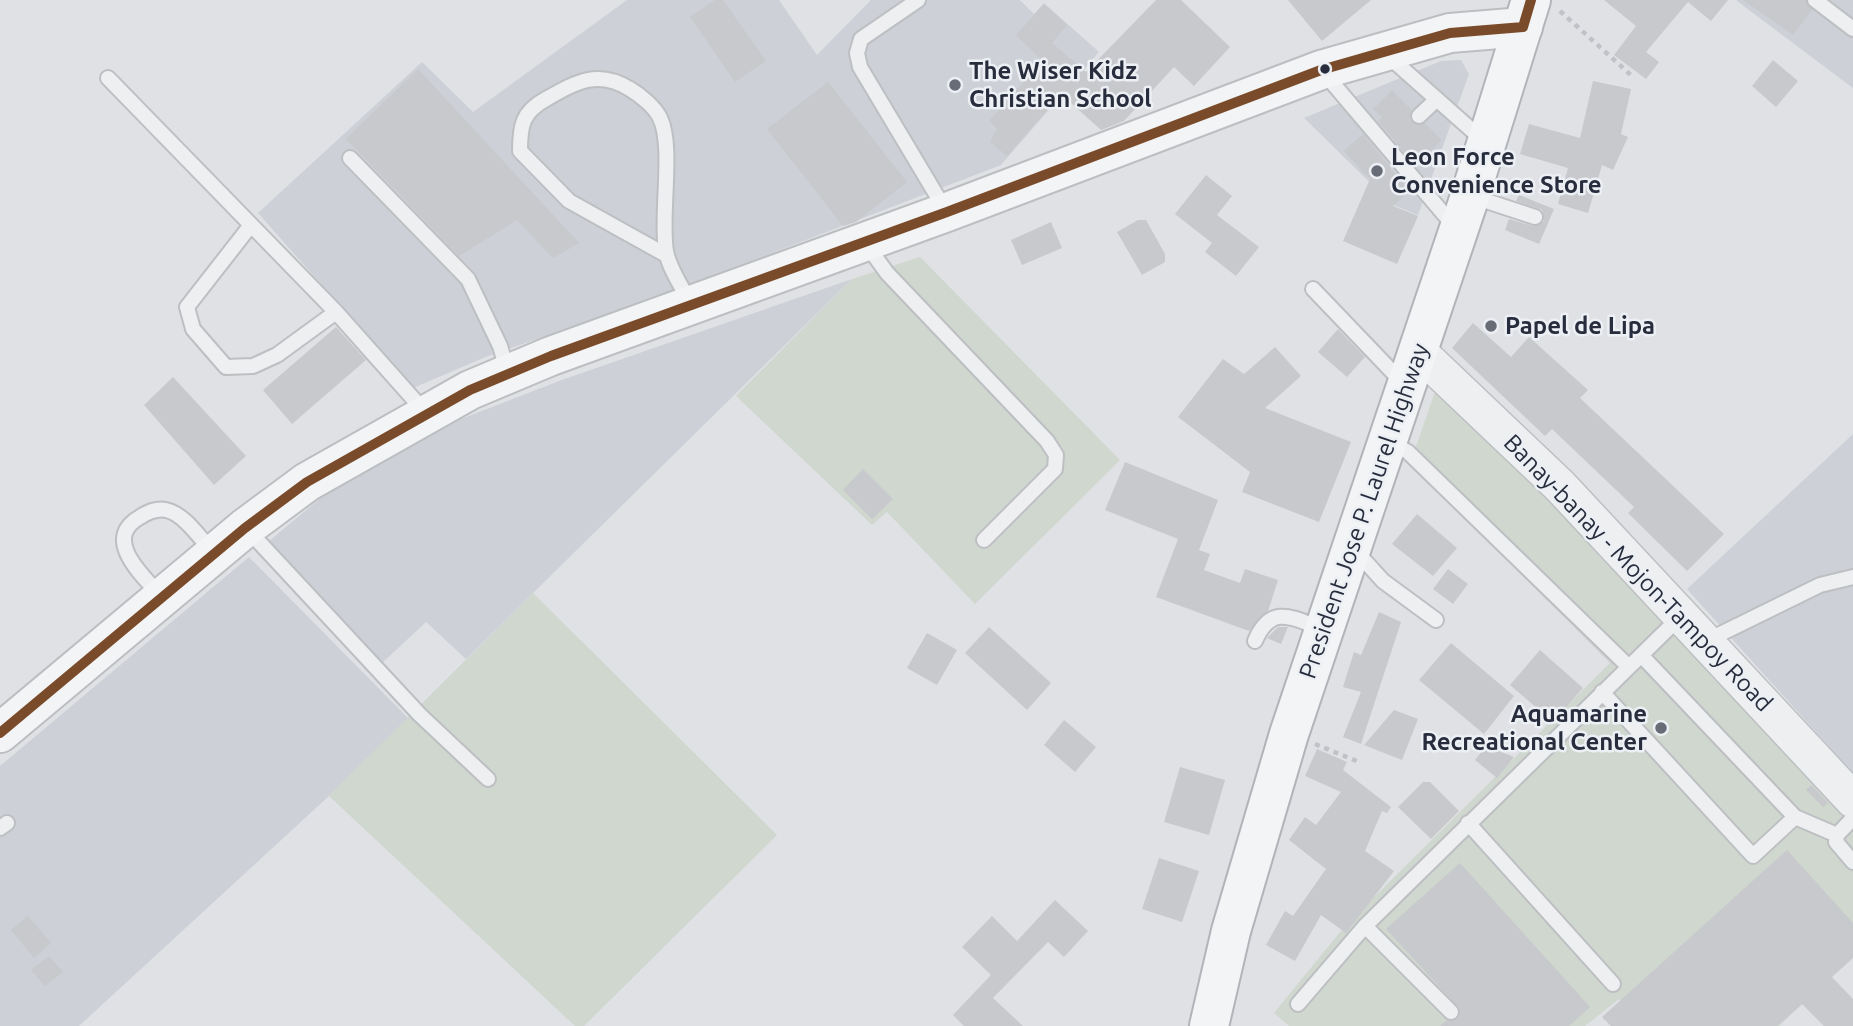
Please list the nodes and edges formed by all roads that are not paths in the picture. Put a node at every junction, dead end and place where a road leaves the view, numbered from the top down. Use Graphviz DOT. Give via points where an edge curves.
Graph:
graph roads {
  1 [pos="918,0"];
  2 [pos="1815,0"];
  3 [pos="1537,12"];
  4 [pos="1853,29"];
  5 [pos="1384,52"];
  6 [pos="1321,70"];
  7 [pos="108,78"];
  8 [pos="1436,100"];
  9 [pos="1419,116"];
  10 [pos="1399,135"];
  11 [pos="1485,142"];
  12 [pos="1388,146"];
  13 [pos="350,158"];
  14 [pos="947,212"];
  15 [pos="1463,212"];
  16 [pos="1535,217"];
  17 [pos="251,225"];
  18 [pos="865,243"];
  19 [pos="666,255"];
  20 [pos="1313,289"];
  21 [pos="691,306"];
  22 [pos="336,312"];
  23 [pos="1411,368"];
  24 [pos="508,374"];
  25 [pos="426,412"];
  26 [pos="1388,441"];
  27 [pos="245,528"];
  28 [pos="984,540"];
  29 [pos="1351,545"];
  30 [pos="214,554"];
  31 [pos="1853,577"];
  32 [pos="162,597"];
  33 [pos="1682,615"];
  34 [pos="1436,620"];
  35 [pos="1323,629"];
  36 [pos="1255,641"];
  37 [pos="1706,641"];
  38 [pos="1641,655"];
  39 [pos="1629,667"];
  40 [pos="1602,692"];
  41 [pos="1,731"];
  42 [pos="488,779"];
  43 [pos="1853,800"];
  44 [pos="1795,817"];
  45 [pos="1853,818"];
  46 [pos="1468,822"];
  47 [pos="1837,835"];
  48 [pos="1853,862"];
  49 [pos="1365,926"];
  50 [pos="1613,984"];
  51 [pos="1298,1004"];
  52 [pos="1451,1012"];
  53 [pos="1209,1026"];
  1 -- 14 [label="lane" via="861,39 858,53 860,67"];
  2 -- 4 [label="lane"];
  3 -- 5 [label="main road"];
  3 -- 11 [label="main road, President Jose P. Laurel Highway"];
  5 -- 6 [label="main road"];
  5 -- 8 [label="lane"];
  6 -- 12 [label="lane"];
  6 -- 14 [label="main road"];
  7 -- 17 [label="lane"];
  8 -- 9 [label="lane"];
  8 -- 11 [label="lane"];
  10 -- 12 [label="lane"];
  11 -- 15 [label="main road, President Jose P. Laurel Highway"];
  12 -- 15 [label="lane"];
  13 -- 24 [label="lane" via="468,279"];
  14 -- 18 [label="main road"];
  15 -- 16 [label="lane"];
  15 -- 23 [label="main road, President Jose P. Laurel Highway"];
  17 -- 22 [label="lane"];
  17 -- 22 [label="lane" via="187,307 193,329 226,366 253,366 277,355"];
  18 -- 21 [label="main road"];
  18 -- 28 [label="lane" via="887,273 1047,441 1056,456 1055,469"];
  19 -- 19 [label="lane" via="662,215 666,144 660,118 639,94 615,80 581,80 536,104 520,126 520,151 569,201"];
  19 -- 21 [label="lane"];
  20 -- 23 [label="lane"];
  21 -- 24 [label="main road"];
  22 -- 25 [label="lane"];
  23 -- 26 [label="main road, President Jose P. Laurel Highway"];
  23 -- 33 [label="street, Banay-banay - Mojon-Tampoy Road" via="1560,486"];
  24 -- 25 [label="main road"];
  25 -- 27 [label="main road" via="307,482"];
  26 -- 29 [label="main road, President Jose P. Laurel Highway"];
  26 -- 39 [label="lane" via="1408,452"];
  27 -- 30 [label="main road"];
  27 -- 42 [label="lane" via="420,715"];
  29 -- 34 [label="lane" via="1383,581"];
  29 -- 35 [label="main road, President Jose P. Laurel Highway"];
  30 -- 32 [label="main road"];
  30 -- 32 [label="lane" via="183,519 167,510 151,510 135,520 124,534 125,550 132,565"];
  31 -- 37 [label="lane" via="1820,585"];
  32 -- 41 [label="main road"];
  33 -- 37 [label="street, Banay-banay - Mojon-Tampoy Road"];
  33 -- 38 [label="lane"];
  35 -- 36 [label="lane" via="1288,616 1275,617 1261,628"];
  35 -- 53 [label="main road, President Jose P. Laurel Highway" via="1231,931"];
  37 -- 43 [label="street, Banay-banay - Mojon-Tampoy Road"];
  38 -- 39 [label="lane"];
  38 -- 44 [label="lane"];
  39 -- 40 [label="lane"];
  40 -- 44 [label="lane" via="1754,856"];
  40 -- 46 [label="lane"];
  44 -- 47 [label="lane"];
  45 -- 47 [label="lane"];
  46 -- 49 [label="lane"];
  46 -- 50 [label="lane"];
  47 -- 48 [label="lane" via="1840,849"];
  49 -- 51 [label="lane"];
  49 -- 52 [label="lane"];
}
